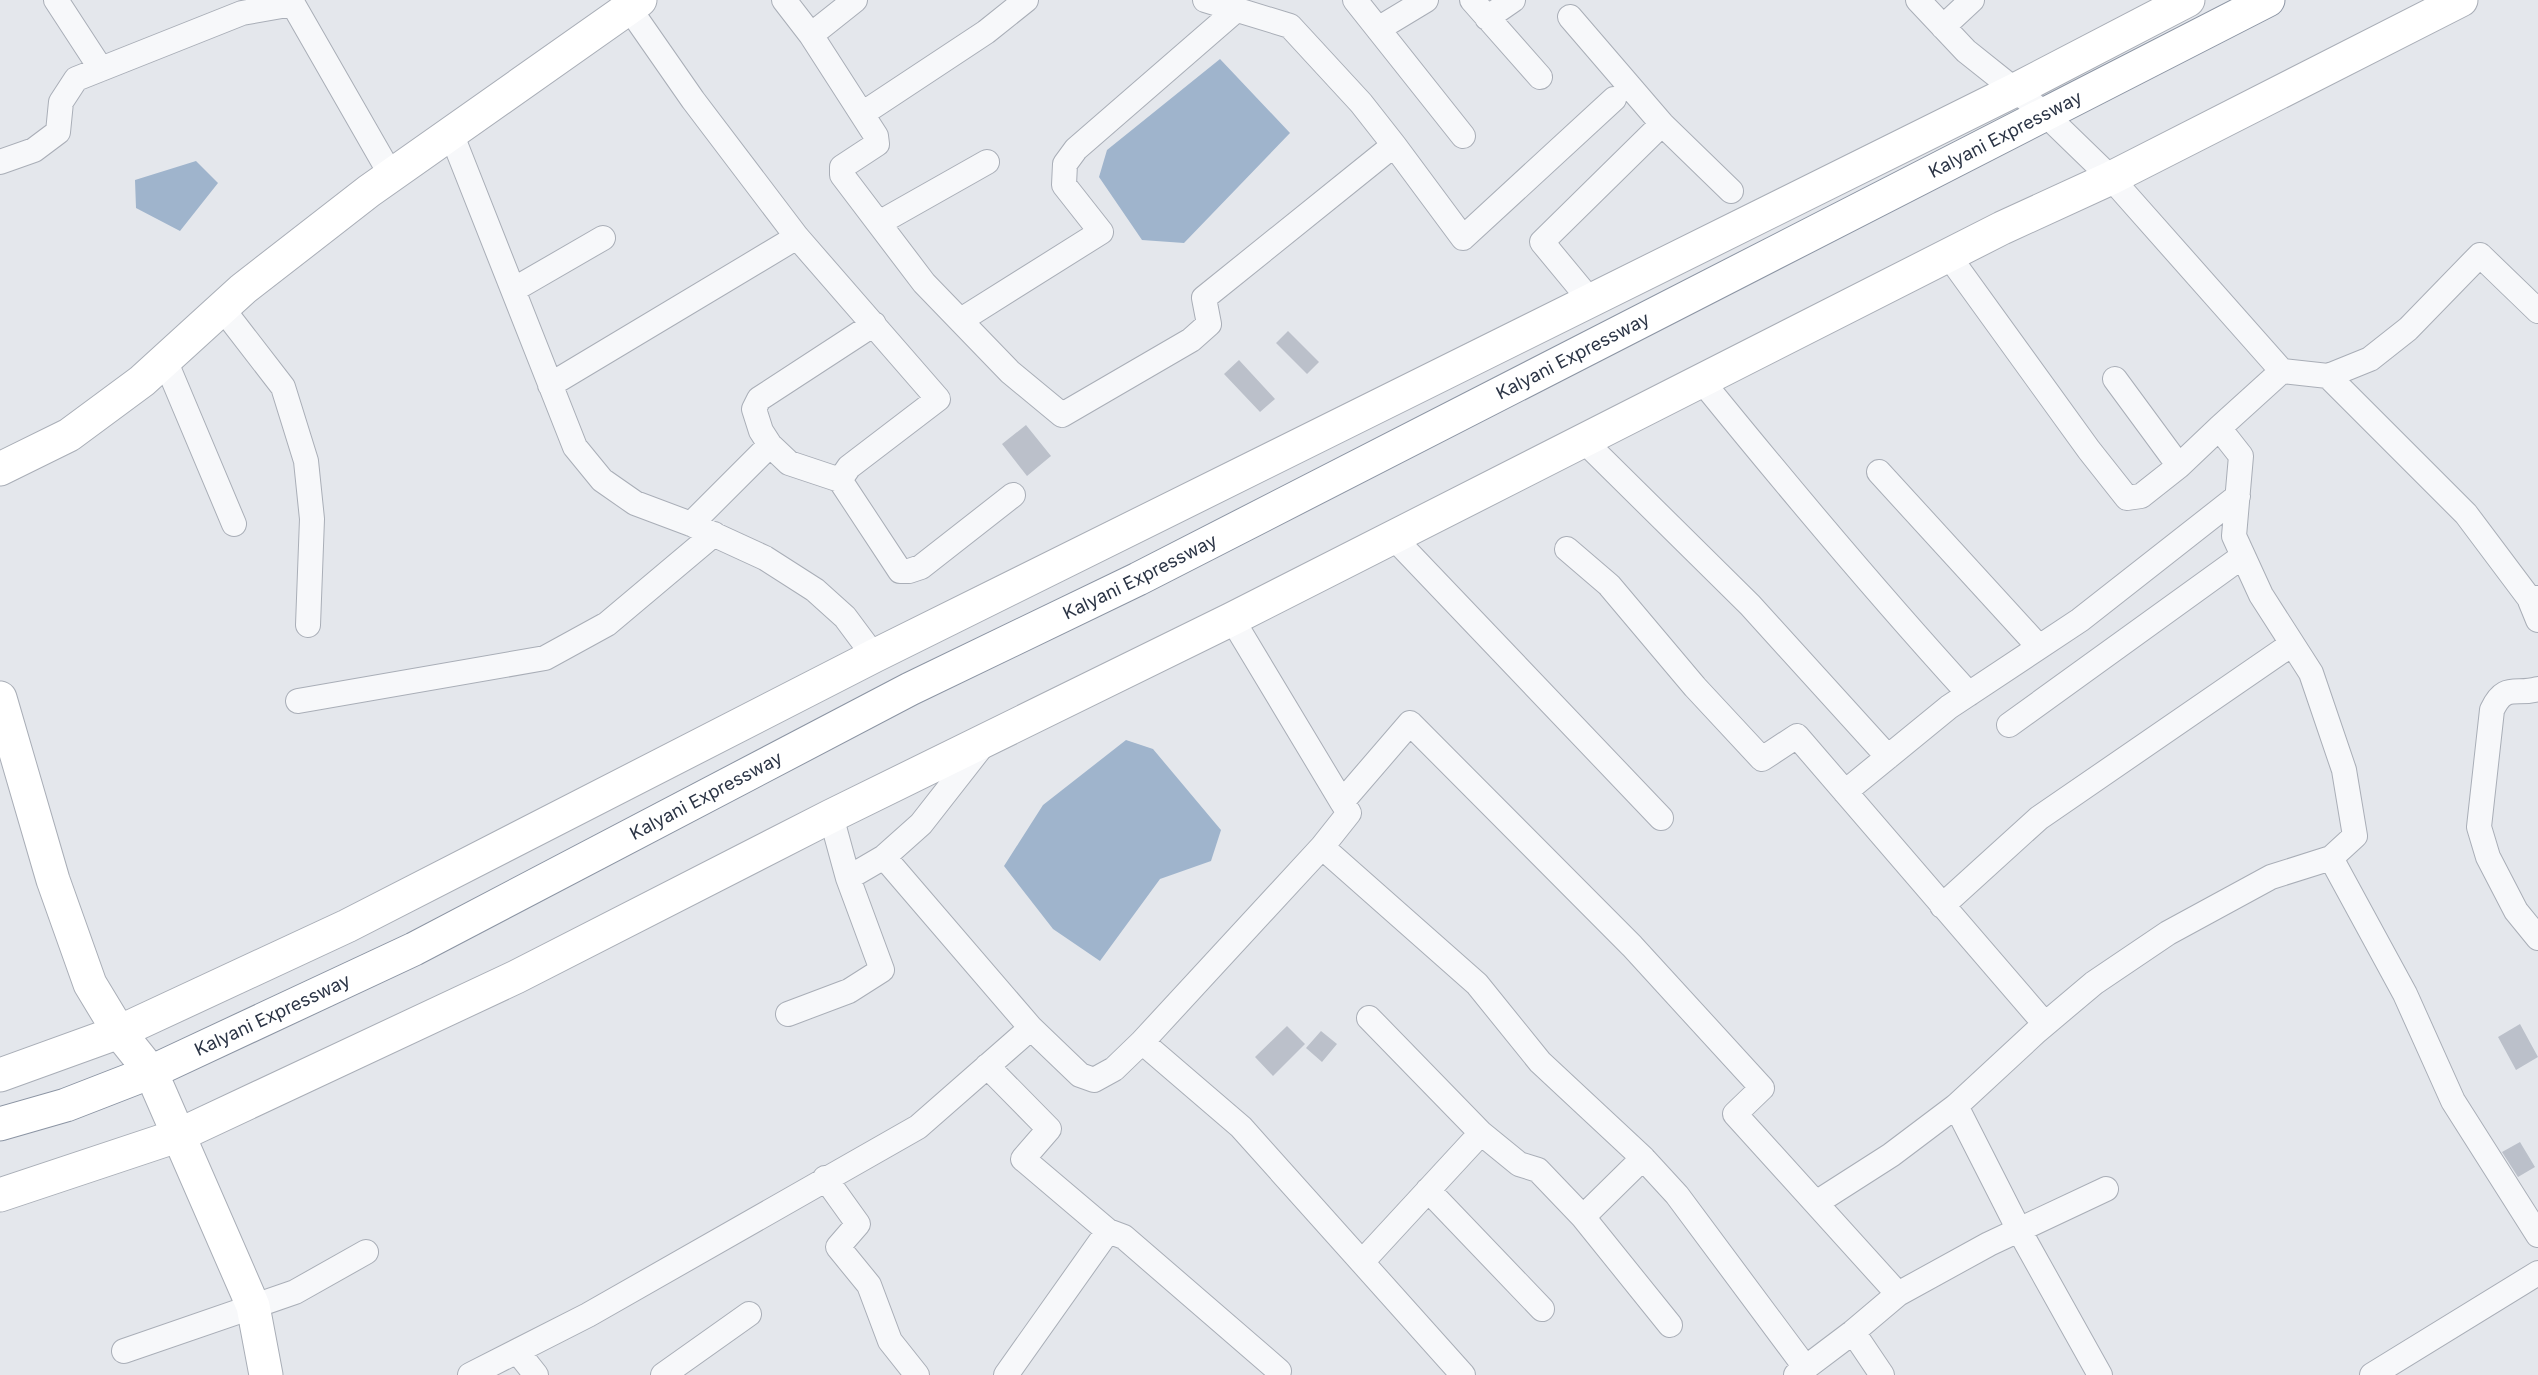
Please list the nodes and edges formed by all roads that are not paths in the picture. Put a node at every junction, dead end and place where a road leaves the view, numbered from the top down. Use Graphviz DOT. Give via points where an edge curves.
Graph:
graph roads {
  1 [pos="56,0"];
  2 [pos="784,0"];
  3 [pos="855,0"];
  4 [pos="1026,0"];
  5 [pos="1205,0"];
  6 [pos="1355,0"];
  7 [pos="1426,0"];
  8 [pos="1513,0"];
  9 [pos="1918,0"];
  10 [pos="1972,0"];
  11 [pos="2188,0"];
  12 [pos="2268,0"];
  13 [pos="2461,0"];
  14 [pos="635,4"];
  15 [pos="1253,9"];
  16 [pos="1479,9"];
  17 [pos="1570,16"];
  18 [pos="1943,27"];
  19 [pos="1378,29"];
  20 [pos="811,35"];
  21 [pos="101,69"];
  22 [pos="1540,76"];
  23 [pos="2015,90"];
  24 [pos="1614,99"];
  25 [pos="862,114"];
  26 [pos="2045,114"];
  27 [pos="1662,124"];
  28 [pos="452,133"];
  29 [pos="1463,136"];
  30 [pos="1394,146"];
  31 [pos="0,162"];
  32 [pos="987,162"];
  33 [pos="392,175"];
  34 [pos="2111,178"];
  35 [pos="1731,191"];
  36 [pos="879,223"];
  37 [pos="797,237"];
  38 [pos="603,238"];
  39 [pos="1948,255"];
  40 [pos="513,290"];
  41 [pos="1590,300"];
  42 [pos="2536,304"];
  43 [pos="222,308"];
  44 [pos="961,320"];
  45 [pos="874,324"];
  46 [pos="165,360"];
  47 [pos="2282,372"];
  48 [pos="2328,376"];
  49 [pos="2115,379"];
  50 [pos="1701,380"];
  51 [pos="550,385"];
  52 [pos="2219,428"];
  53 [pos="1584,441"];
  54 [pos="770,445"];
  55 [pos="2179,466"];
  56 [pos="0,469"];
  57 [pos="1879,472"];
  58 [pos="840,480"];
  59 [pos="1013,495"];
  60 [pos="2238,496"];
  61 [pos="234,524"];
  62 [pos="691,524"];
  63 [pos="714,534"];
  64 [pos="1393,537"];
  65 [pos="1567,549"];
  66 [pos="2243,556"];
  67 [pos="2533,598"];
  68 [pos="1232,619"];
  69 [pos="2538,620"];
  70 [pos="308,625"];
  71 [pos="2292,644"];
  72 [pos="2039,647"];
  73 [pos="874,656"];
  74 [pos="2538,689"];
  75 [pos="1969,694"];
  76 [pos="0,698"];
  77 [pos="298,701"];
  78 [pos="2009,725"];
  79 [pos="985,742"];
  80 [pos="1888,757"];
  81 [pos="1845,792"];
  82 [pos="1342,802"];
  83 [pos="831,816"];
  84 [pos="1661,818"];
  85 [pos="1322,848"];
  86 [pos="884,857"];
  87 [pos="2331,858"];
  88 [pos="848,878"];
  89 [pos="1942,906"];
  90 [pos="2538,938"];
  91 [pos="788,1014"];
  92 [pos="1369,1018"];
  93 [pos="2045,1024"];
  94 [pos="1031,1028"];
  95 [pos="119,1032"];
  96 [pos="1142,1042"];
  97 [pos="987,1066"];
  98 [pos="151,1072"];
  99 [pos="0,1075"];
  100 [pos="1956,1106"];
  101 [pos="0,1124"];
  102 [pos="1481,1133"];
  103 [pos="177,1136"];
  104 [pos="1643,1158"];
  105 [pos="825,1178"];
  106 [pos="2106,1189"];
  107 [pos="1428,1190"];
  108 [pos="0,1195"];
  109 [pos="1815,1203"];
  110 [pos="1583,1217"];
  111 [pos="2019,1230"];
  112 [pos="1108,1231"];
  113 [pos="2538,1234"];
  114 [pos="366,1252"];
  115 [pos="1362,1262"];
  116 [pos="2538,1273"];
  117 [pos="1898,1294"];
  118 [pos="253,1306"];
  119 [pos="1542,1309"];
  120 [pos="749,1314"];
  121 [pos="1670,1325"];
  122 [pos="1853,1332"];
  123 [pos="517,1351"];
  124 [pos="124,1352"];
  125 [pos="1800,1371"];
  126 [pos="1279,1374"];
  127 [pos="266,1375"];
  128 [pos="470,1375"];
  129 [pos="536,1375"];
  130 [pos="663,1375"];
  131 [pos="917,1375"];
  132 [pos="1006,1375"];
  133 [pos="1463,1375"];
  134 [pos="1882,1375"];
  135 [pos="2100,1375"];
  136 [pos="2372,1375"];
  1 -- 21 [label="street"];
  2 -- 20 [label="street"];
  3 -- 20 [label="street"];
  4 -- 25 [label="street" via="986,32"];
  5 -- 15 [label="street"];
  6 -- 19 [label="street"];
  7 -- 19 [label="street"];
  8 -- 16 [label="street"];
  9 -- 18 [label="street"];
  10 -- 18 [label="street"];
  11 -- 23 [label="main road"];
  12 -- 26 [label="main road, Kalyani Expressway"];
  13 -- 34 [label="main road"];
  14 -- 28 [label="main road"];
  14 -- 37 [label="street" via="693,100"];
  15 -- 30 [label="street" via="1290,26 1361,103"];
  15 -- 44 [label="street" via="1087,139 1065,164 1064,185 1101,232"];
  16 -- 22 [label="street"];
  17 -- 27 [label="street"];
  18 -- 23 [label="street"];
  19 -- 29 [label="street"];
  20 -- 25 [label="street"];
  21 -- 31 [label="street" via="76,79 61,102 58,132 34,150"];
  21 -- 33 [label="street" via="242,13 293,4"];
  23 -- 26 [label="street"];
  23 -- 41 [label="main road"];
  24 -- 30 [label="street" via="1463,238"];
  25 -- 36 [label="street" via="877,144 842,167 842,175"];
  26 -- 34 [label="street"];
  26 -- 98 [label="main road, Kalyani Expressway" via="1138,579 910,689 414,949"];
  27 -- 35 [label="street"];
  27 -- 41 [label="street" via="1542,242"];
  28 -- 33 [label="main road"];
  28 -- 40 [label="street"];
  30 -- 44 [label="street" via="1204,298 1209,324 1191,340 1062,415 1010,372"];
  32 -- 36 [label="street"];
  33 -- 43 [label="main road"];
  34 -- 39 [label="main road"];
  34 -- 47 [label="street"];
  36 -- 44 [label="street" via="924,282"];
  37 -- 45 [label="street"];
  37 -- 51 [label="street"];
  38 -- 40 [label="street"];
  39 -- 50 [label="main road"];
  39 -- 55 [label="street" via="2127,498 2141,496"];
  40 -- 51 [label="street"];
  41 -- 73 [label="main road"];
  42 -- 48 [label="street" via="2480,255 2408,329 2370,359"];
  43 -- 46 [label="main road"];
  43 -- 70 [label="street" via="283,387 306,461 312,519"];
  45 -- 54 [label="street" via="759,399 754,409"];
  45 -- 58 [label="street" via="938,399 849,466"];
  46 -- 56 [label="main road" via="69,435"];
  46 -- 61 [label="street"];
  47 -- 48 [label="street"];
  47 -- 52 [label="street"];
  48 -- 67 [label="street" via="2466,514"];
  49 -- 55 [label="street"];
  50 -- 53 [label="main road"];
  50 -- 75 [label="street" via="1811,516"];
  51 -- 62 [label="street" via="575,447 602,480 634,503"];
  52 -- 55 [label="street"];
  52 -- 60 [label="street" via="2241,456"];
  53 -- 64 [label="main road"];
  53 -- 80 [label="street" via="1749,605"];
  54 -- 58 [label="street" via="789,463"];
  54 -- 62 [label="street"];
  57 -- 72 [label="street"];
  58 -- 59 [label="street" via="900,571 921,567"];
  60 -- 66 [label="street" via="2234,536"];
  60 -- 72 [label="street" via="2080,620"];
  62 -- 63 [label="street"];
  63 -- 73 [label="street" via="765,558 815,590 845,617"];
  63 -- 77 [label="street" via="607,624 545,658"];
  64 -- 68 [label="main road"];
  64 -- 84 [label="street"];
  65 -- 81 [label="street" via="1609,585 1762,759 1797,736"];
  66 -- 71 [label="street" via="2261,595"];
  66 -- 78 [label="street"];
  67 -- 69 [label="street"];
  68 -- 79 [label="main road"];
  68 -- 82 [label="street"];
  71 -- 87 [label="street" via="2311,673 2344,770 2355,836"];
  71 -- 89 [label="street" via="2039,818"];
  72 -- 75 [label="street"];
  73 -- 95 [label="main road" via="346,926"];
  74 -- 90 [label="street" via="2511,690 2503,694 2492,710 2479,827 2488,857 2516,911"];
  75 -- 80 [label="street"];
  76 -- 95 [label="main road" via="53,880 90,984"];
  79 -- 83 [label="main road"];
  79 -- 86 [label="street" via="921,824"];
  80 -- 81 [label="street"];
  81 -- 89 [label="street"];
  82 -- 85 [label="street" via="1349,813"];
  82 -- 109 [label="street" via="1410,723 1632,946 1762,1088 1735,1114"];
  83 -- 88 [label="street"];
  83 -- 103 [label="main road" via="516,977"];
  85 -- 96 [label="street"];
  85 -- 104 [label="street" via="1477,984 1540,1062"];
  86 -- 88 [label="street"];
  86 -- 94 [label="street"];
  87 -- 93 [label="street" via="2271,877 2168,933 2094,983"];
  87 -- 113 [label="street" via="2405,994 2453,1101"];
  88 -- 91 [label="street" via="882,970 849,991"];
  89 -- 93 [label="street"];
  92 -- 102 [label="street"];
  93 -- 100 [label="street"];
  94 -- 96 [label="street" via="1080,1075 1094,1080 1114,1070"];
  94 -- 97 [label="street"];
  95 -- 98 [label="main road"];
  95 -- 99 [label="main road"];
  96 -- 115 [label="street" via="1241,1127"];
  97 -- 105 [label="street" via="918,1127"];
  97 -- 112 [label="street" via="1049,1129 1023,1159"];
  98 -- 101 [label="main road, Kalyani Expressway"];
  98 -- 103 [label="main road"];
  100 -- 109 [label="street" via="1891,1155"];
  100 -- 111 [label="street"];
  102 -- 107 [label="street"];
  102 -- 110 [label="street" via="1519,1164 1538,1170"];
  103 -- 108 [label="main road"];
  103 -- 118 [label="main road"];
  104 -- 110 [label="street"];
  104 -- 125 [label="street" via="1677,1196"];
  105 -- 123 [label="street" via="588,1315"];
  105 -- 131 [label="street" via="858,1224 838,1247 869,1285 890,1341"];
  106 -- 111 [label="street"];
  107 -- 115 [label="street"];
  107 -- 119 [label="street"];
  109 -- 117 [label="street"];
  110 -- 121 [label="street"];
  111 -- 117 [label="street"];
  111 -- 135 [label="street"];
  112 -- 126 [label="street" via="1124,1237"];
  112 -- 132 [label="street"];
  114 -- 118 [label="street" via="295,1292"];
  115 -- 133 [label="street"];
  116 -- 136 [label="street"];
  117 -- 122 [label="street"];
  118 -- 124 [label="street"];
  118 -- 127 [label="main road"];
  120 -- 130 [label="street"];
  122 -- 125 [label="street"];
  122 -- 134 [label="street"];
  123 -- 128 [label="street"];
  123 -- 129 [label="street"];
}
